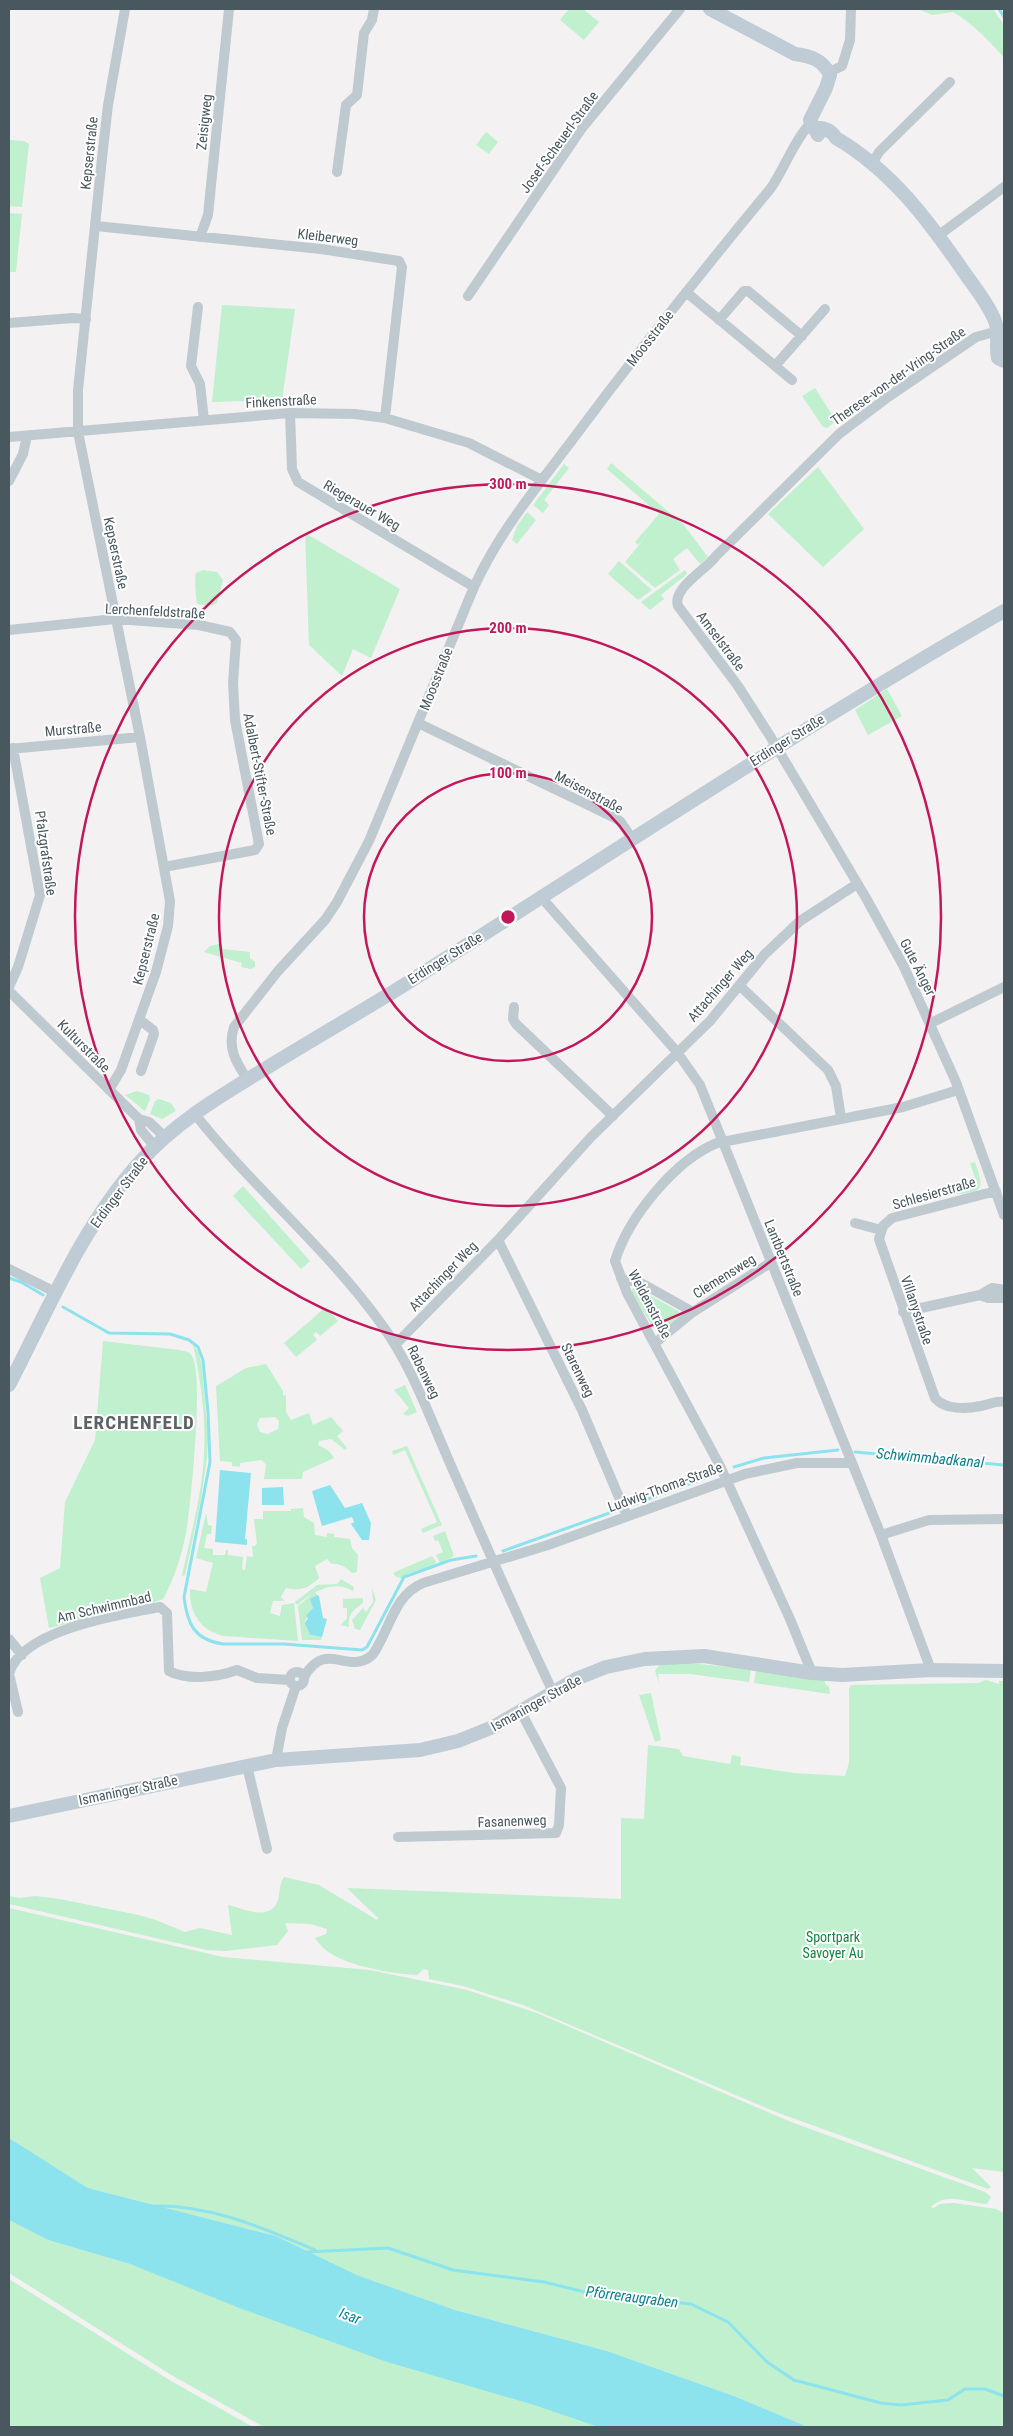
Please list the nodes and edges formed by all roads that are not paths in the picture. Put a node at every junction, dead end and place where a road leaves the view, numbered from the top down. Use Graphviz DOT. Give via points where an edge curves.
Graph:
graph roads {
  1 [pos="125,9"];
  2 [pos="228,9"];
  3 [pos="374,9"];
  4 [pos="680,9"];
  5 [pos="710,9"];
  6 [pos="851,9"];
  7 [pos="827,70"];
  8 [pos="950,82"];
  9 [pos="811,126"];
  10 [pos="873,162"];
  11 [pos="337,172"];
  12 [pos="1004,187"];
  13 [pos="96,226"];
  14 [pos="939,235"];
  15 [pos="200,237"];
  16 [pos="686,292"];
  17 [pos="468,296"];
  18 [pos="198,308"];
  19 [pos="825,310"];
  20 [pos="86,320"];
  21 [pos="719,320"];
  22 [pos="9,323"];
  23 [pos="802,336"];
  24 [pos="1000,336"];
  25 [pos="1004,361"];
  26 [pos="775,366"];
  27 [pos="792,380"];
  28 [pos="290,413"];
  29 [pos="385,418"];
  30 [pos="204,420"];
  31 [pos="78,432"];
  32 [pos="9,436"];
  33 [pos="27,436"];
  34 [pos="542,480"];
  35 [pos="9,481"];
  36 [pos="714,559"];
  37 [pos="474,587"];
  38 [pos="1004,611"];
  39 [pos="115,619"];
  40 [pos="9,630"];
  41 [pos="236,640"];
  42 [pos="418,723"];
  43 [pos="140,737"];
  44 [pos="776,747"];
  45 [pos="11,749"];
  46 [pos="633,840"];
  47 [pos="164,867"];
  48 [pos="858,884"];
  49 [pos="541,897"];
  50 [pos="740,986"];
  51 [pos="9,987"];
  52 [pos="1004,987"];
  53 [pos="9,991"];
  54 [pos="514,1007"];
  55 [pos="140,1020"];
  56 [pos="931,1024"];
  57 [pos="677,1052"];
  58 [pos="141,1071"];
  59 [pos="247,1079"];
  60 [pos="109,1090"];
  61 [pos="958,1090"];
  62 [pos="194,1113"];
  63 [pos="612,1116"];
  64 [pos="841,1118"];
  65 [pos="139,1120"];
  66 [pos="165,1137"];
  67 [pos="723,1142"];
  68 [pos="155,1147"];
  69 [pos="996,1190"];
  70 [pos="1004,1215"];
  71 [pos="855,1223"];
  72 [pos="881,1230"];
  73 [pos="498,1240"];
  74 [pos="770,1263"];
  75 [pos="9,1269"];
  76 [pos="621,1278"];
  77 [pos="57,1293"];
  78 [pos="1004,1294"];
  79 [pos="980,1295"];
  80 [pos="1004,1298"];
  81 [pos="693,1312"];
  82 [pos="903,1312"];
  83 [pos="655,1343"];
  84 [pos="395,1345"];
  85 [pos="9,1385"];
  86 [pos="1002,1400"];
  87 [pos="852,1463"];
  88 [pos="726,1479"];
  89 [pos="627,1516"];
  90 [pos="1004,1519"];
  91 [pos="881,1535"];
  92 [pos="492,1562"];
  93 [pos="9,1639"];
  94 [pos="22,1655"];
  95 [pos="931,1670"];
  96 [pos="1004,1671"];
  97 [pos="812,1673"];
  98 [pos="293,1683"];
  99 [pos="553,1692"];
  100 [pos="18,1712"];
  101 [pos="521,1712"];
  102 [pos="276,1760"];
  103 [pos="246,1766"];
  104 [pos="9,1816"];
  105 [pos="398,1838"];
  106 [pos="267,1849"];
  1 -- 13 [label="street, Kepserstraße" via="108,105"];
  2 -- 15 [label="street, Zeisigweg" via="208,215"];
  3 -- 11 [label="street" via="364,33 357,96 346,105"];
  4 -- 17 [label="street, Josef-Scheuerl-Straße" via="582,128"];
  5 -- 7 [label="street" via="795,54 817,59"];
  6 -- 7 [label="street, Moosstraße" via="847,53 842,66"];
  7 -- 9 [label="street, Moosstraße" via="830,80 814,108"];
  8 -- 10 [label="street" via="879,152"];
  9 -- 10 [label="street" via="817,135 830,141 836,138"];
  9 -- 16 [label="street, Moosstraße" via="802,133 771,188"];
  10 -- 14 [label="street"];
  12 -- 14 [label="street"];
  13 -- 15 [label="street, Kleiberweg"];
  13 -- 20 [label="street, Kepserstraße"];
  14 -- 24 [label="street" via="990,311"];
  15 -- 29 [label="street, Kleiberweg" via="321,249 400,262 399,304"];
  16 -- 21 [label="street"];
  16 -- 34 [label="street, Moosstraße"];
  18 -- 30 [label="street" via="191,366 200,384"];
  19 -- 23 [label="street"];
  20 -- 22 [label="street" via="73,318"];
  20 -- 31 [label="street, Kepserstraße" via="78,390"];
  21 -- 23 [label="street" via="744,291 748,291"];
  21 -- 26 [label="street"];
  23 -- 26 [label="street"];
  24 -- 25 [label="street" via="996,343 997,354"];
  24 -- 36 [label="street, Therese-von-der-Vring-Straße" via="976,337 838,434"];
  26 -- 27 [label="street"];
  28 -- 29 [label="street, Finkenstraße" via="328,412"];
  28 -- 30 [label="street, Finkenstraße"];
  28 -- 37 [label="street, Riegerauer Weg" via="292,469 298,482"];
  29 -- 34 [label="street, Finkenstraße" via="469,443"];
  30 -- 31 [label="street, Finkenstraße"];
  31 -- 33 [label="street, Finkenstraße"];
  31 -- 39 [label="street, Kepserstraße"];
  32 -- 33 [label="street, Finkenstraße"];
  33 -- 35 [label="street" via="23,454"];
  34 -- 37 [label="street, Moosstraße" via="502,534"];
  36 -- 44 [label="street, Amselstraße" via="681,589 676,603 738,686"];
  37 -- 42 [label="street, Moosstraße"];
  38 -- 44 [label="street, Erdinger Straße"];
  39 -- 40 [label="street, Lerchenfeldstraße"];
  39 -- 41 [label="street, Lerchenfeldstraße" via="199,625 230,632"];
  39 -- 43 [label="street, Kepserstraße"];
  41 -- 47 [label="street, Adalbert-Stifter-Straße" via="235,720 259,844 255,850"];
  42 -- 46 [label="street, Meisenstraße" via="613,817"];
  42 -- 59 [label="street, Moosstraße" via="369,841 332,910 234,1027 232,1053"];
  43 -- 45 [label="street, Murstraße"];
  43 -- 47 [label="street, Kepserstraße"];
  44 -- 46 [label="street, Erdinger Straße"];
  44 -- 48 [label="street, Gute Änger"];
  45 -- 51 [label="street, Pfalzgrafstraße" via="40,895"];
  46 -- 49 [label="street, Erdinger Straße"];
  47 -- 55 [label="street, Kepserstraße" via="170,901 168,926"];
  48 -- 50 [label="street, Attachinger Weg" via="793,927 765,954"];
  48 -- 56 [label="street, Gute Änger"];
  49 -- 57 [label="street, Lantbertstraße"];
  49 -- 59 [label="street, Erdinger Straße" via="399,988"];
  50 -- 57 [label="street, Attachinger Weg"];
  50 -- 64 [label="street" via="828,1070 836,1086"];
  52 -- 56 [label="street"];
  53 -- 60 [label="street, Kulturstraße"];
  54 -- 63 [label="street" via="516,1024"];
  55 -- 58 [label="street" via="154,1034"];
  55 -- 60 [label="street, Kepserstraße" via="121,1070"];
  56 -- 61 [label="street, Gute Änger"];
  57 -- 63 [label="street, Attachinger Weg"];
  57 -- 67 [label="street, Lantbertstraße" via="700,1085"];
  59 -- 62 [label="street, Erdinger Straße"];
  60 -- 65 [label="street, Kulturstraße"];
  61 -- 64 [label="street, Weldenstraße" via="902,1108"];
  61 -- 69 [label="street, Gute Änger"];
  62 -- 66 [label="street, Erdinger Straße"];
  62 -- 84 [label="street, Rabenweg" via="221,1148 332,1266 382,1324"];
  63 -- 73 [label="street, Attachinger Weg"];
  64 -- 67 [label="street, Weldenstraße"];
  65 -- 66 [label="street, Kulturstraße" via="149,1122"];
  65 -- 68 [label="street, Kulturstraße" via="141,1130"];
  66 -- 68 [label="street, Erdinger Straße"];
  67 -- 74 [label="street, Lantbertstraße"];
  67 -- 76 [label="street, Weldenstraße" via="696,1153 634,1219 615,1261"];
  68 -- 77 [label="street, Erdinger Straße" via="102,1212"];
  69 -- 70 [label="street, Gute Änger"];
  69 -- 72 [label="street, Schlesierstraße" via="892,1218"];
  71 -- 72 [label="street"];
  72 -- 82 [label="street, Villanystraße" via="880,1244"];
  73 -- 84 [label="street, Attachinger Weg"];
  73 -- 89 [label="street, Starenweg" via="582,1410"];
  74 -- 81 [label="street, Clemensweg"];
  74 -- 87 [label="street, Lantbertstraße"];
  75 -- 77 [label="street"];
  76 -- 81 [label="street, Clemensweg" via="643,1284"];
  76 -- 83 [label="street, Weldenstraße"];
  77 -- 85 [label="street, Erdinger Straße"];
  78 -- 79 [label="street" via="996,1288"];
  79 -- 80 [label="street"];
  79 -- 82 [label="street"];
  81 -- 83 [label="street, Clemensweg"];
  82 -- 86 [label="street, Villanystraße" via="935,1398 950,1407 981,1406"];
  83 -- 88 [label="street, Weldenstraße"];
  84 -- 92 [label="street, Rabenweg"];
  87 -- 88 [label="street, Ludwig-Thoma-Straße" via="782,1465"];
  87 -- 91 [label="street, Lantbertstraße"];
  88 -- 89 [label="street, Ludwig-Thoma-Straße"];
  88 -- 97 [label="street, Weldenstraße"];
  89 -- 92 [label="street, Ludwig-Thoma-Straße"];
  90 -- 91 [label="street" via="929,1520"];
  91 -- 95 [label="street, Lantbertstraße"];
  92 -- 98 [label="street" via="411,1588 399,1601 372,1655 357,1662 320,1660 311,1666 302,1684"];
  92 -- 99 [label="street, Rabenweg"];
  93 -- 94 [label="street"];
  94 -- 98 [label="street, Am Schwimmbad" via="56,1632 160,1607 167,1613 169,1671 177,1675 219,1676 237,1670 257,1678"];
  94 -- 100 [label="street, Am Schwimmbad" via="9,1674"];
  95 -- 96 [label="street, Ismaninger Straße"];
  95 -- 97 [label="street, Ismaninger Straße" via="860,1676"];
  97 -- 99 [label="street, Ismaninger Straße" via="718,1657 663,1657 606,1668"];
  98 -- 102 [label="street"];
  99 -- 101 [label="street, Ismaninger Straße"];
  101 -- 102 [label="street, Ismaninger Straße" via="475,1736 428,1748"];
  101 -- 105 [label="street, Fasanenweg" via="561,1788 556,1833"];
  102 -- 103 [label="street, Ismaninger Straße"];
  103 -- 104 [label="street, Ismaninger Straße"];
  103 -- 106 [label="street"];
}
